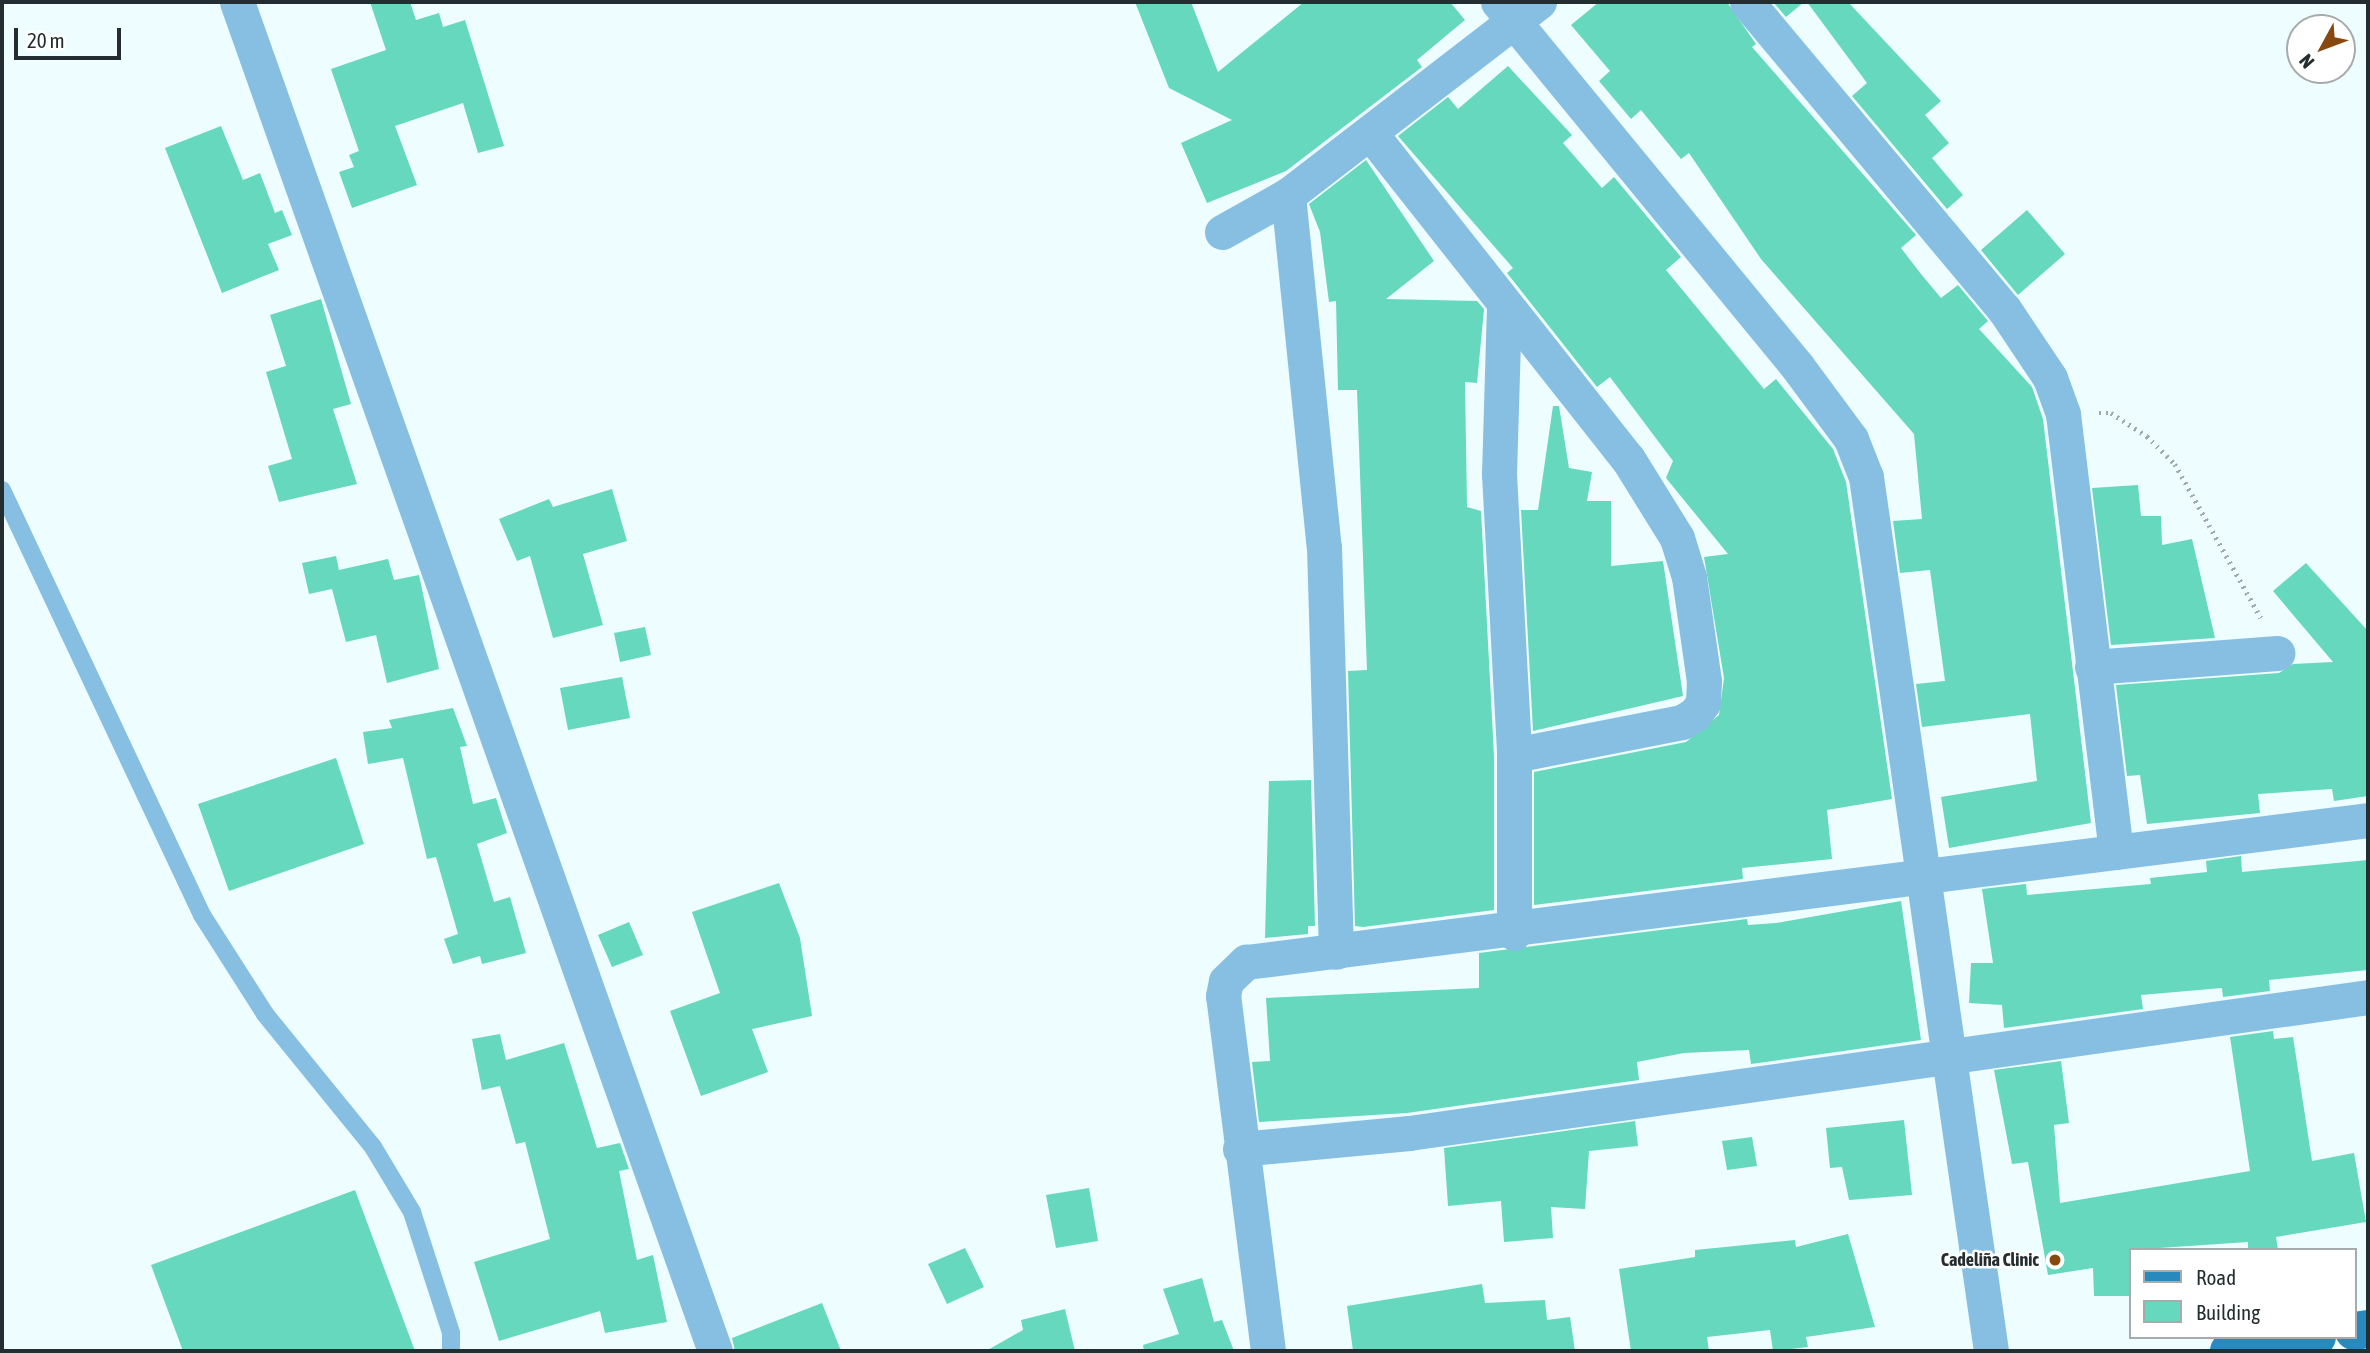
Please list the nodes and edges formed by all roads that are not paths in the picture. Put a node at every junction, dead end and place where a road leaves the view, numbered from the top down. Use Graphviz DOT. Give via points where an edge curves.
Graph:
graph roads {
  1 [pos="237,2"];
  2 [pos="1747,2"];
  3 [pos="1517,9"];
  4 [pos="1371,134"];
  5 [pos="1288,195"];
  6 [pos="1222,232"];
  7 [pos="1504,306"];
  8 [pos="2,490"];
  9 [pos="2277,653"];
  10 [pos="2092,667"];
  11 [pos="1514,755"];
  12 [pos="2368,820"];
  13 [pos="2116,852"];
  14 [pos="1924,880"];
  15 [pos="1514,933"];
  16 [pos="1336,952"];
  17 [pos="2368,998"];
  18 [pos="1947,1059"];
  19 [pos="1240,1149"];
  20 [pos="2306,1339"];
  21 [pos="2248,1350"];
  22 [pos="451,1351"];
  23 [pos="715,1351"];
  24 [pos="1268,1351"];
  25 [pos="1991,1351"];
  1 -- 23 [label="street"];
  2 -- 10 [label="street" via="2004,309 2050,378 2063,414"];
  3 -- 4 [label="street"];
  3 -- 14 [label="street" via="1851,439 1877,522"];
  4 -- 5 [label="street"];
  4 -- 7 [label="street"];
  5 -- 6 [label="street"];
  5 -- 16 [label="street" via="1324,547"];
  7 -- 11 [label="street" via="1499,474"];
  7 -- 11 [label="street" via="1660,504 1689,577 1704,681 1703,703 1682,722"];
  8 -- 22 [label="lane" via="202,915 265,1014 373,1147 412,1212 441,1296"];
  9 -- 10 [label="street"];
  10 -- 13 [label="street"];
  11 -- 15 [label="street"];
  12 -- 13 [label="street"];
  13 -- 14 [label="street"];
  14 -- 15 [label="street"];
  14 -- 18 [label="street"];
  15 -- 16 [label="street"];
  16 -- 19 [label="street" via="1246,962 1226,981"];
  17 -- 18 [label="street"];
  18 -- 19 [label="street" via="1409,1133"];
  18 -- 25 [label="street"];
  19 -- 24 [label="street"];
  20 -- 21 [label="main road"];
}
